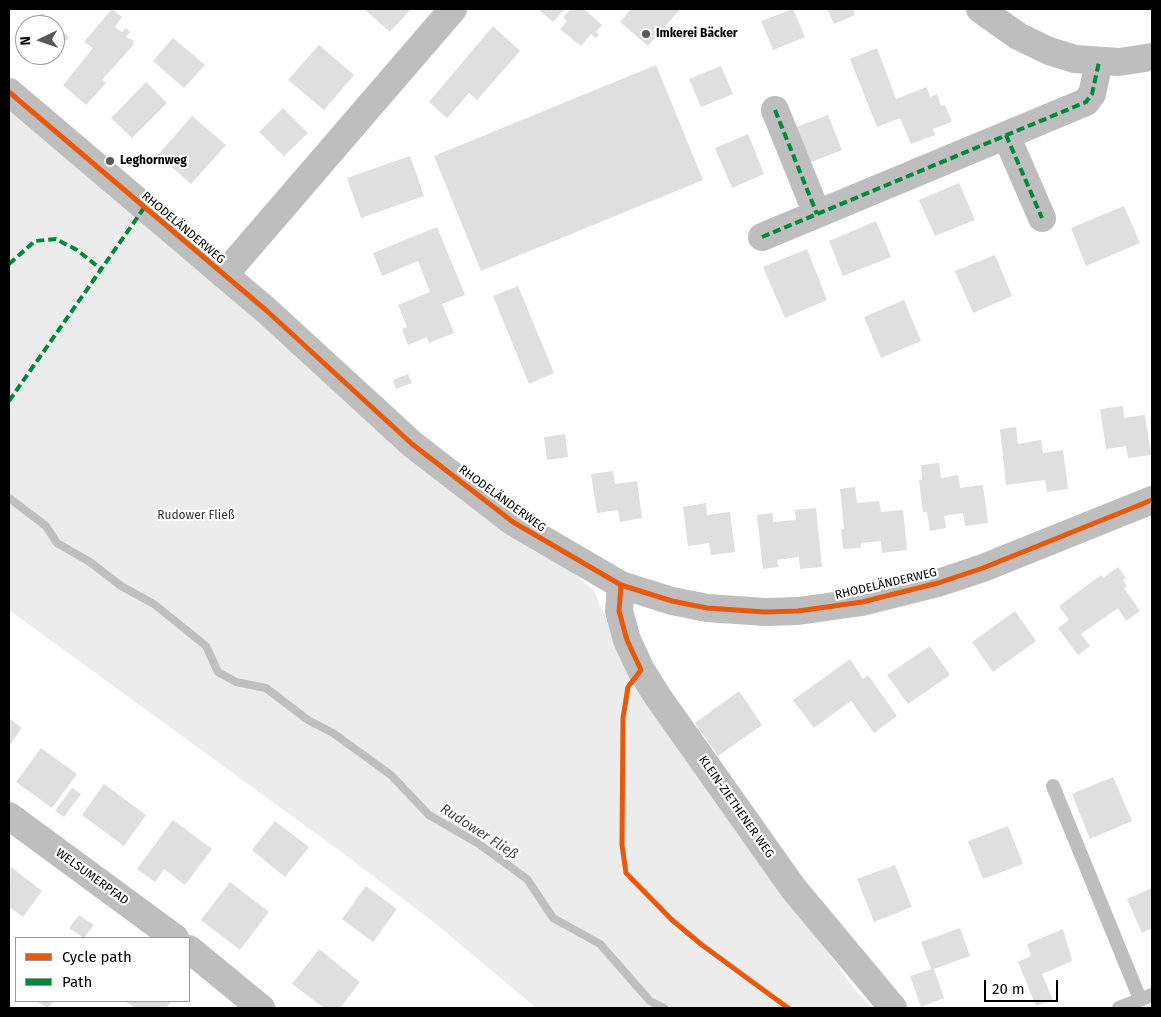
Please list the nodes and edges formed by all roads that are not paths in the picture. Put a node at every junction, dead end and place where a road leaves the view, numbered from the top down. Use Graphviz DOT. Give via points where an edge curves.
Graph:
graph roads {
  1 [pos="453,9"];
  2 [pos="980,9"];
  3 [pos="1152,56"];
  4 [pos="1099,62"];
  5 [pos="9,92"];
  6 [pos="775,110"];
  7 [pos="1006,135"];
  8 [pos="817,214"];
  9 [pos="1042,218"];
  10 [pos="762,237"];
  11 [pos="224,275"];
  12 [pos="1152,500"];
  13 [pos="621,585"];
  14 [pos="1053,786"];
  15 [pos="9,816"];
  16 [pos="174,937"];
  17 [pos="190,950"];
  18 [pos="1146,997"];
  19 [pos="250,1005"];
  20 [pos="893,1008"];
  21 [pos="1119,1008"];
  1 -- 11 [label="street"];
  2 -- 4 [label="street" via="1018,36 1049,52"];
  3 -- 4 [label="street"];
  4 -- 7 [label="street" via="1092,94 1086,102"];
  5 -- 11 [label="street, RHODELÄNDERWEG"];
  6 -- 8 [label="street"];
  7 -- 8 [label="street"];
  7 -- 9 [label="street"];
  8 -- 10 [label="street"];
  11 -- 13 [label="street, RHODELÄNDERWEG" via="412,444 513,522"];
  12 -- 13 [label="street, RHODELÄNDERWEG" via="983,568 862,602 798,611 707,608"];
  13 -- 20 [label="street, KLEIN-ZIETHENER WEG" via="619,612 626,640 658,697 794,888"];
  14 -- 18 [label="lane"];
  15 -- 16 [label="street, WELSUMERPFAD"];
  17 -- 19 [label="street"];
  18 -- 21 [label="lane"];
}
